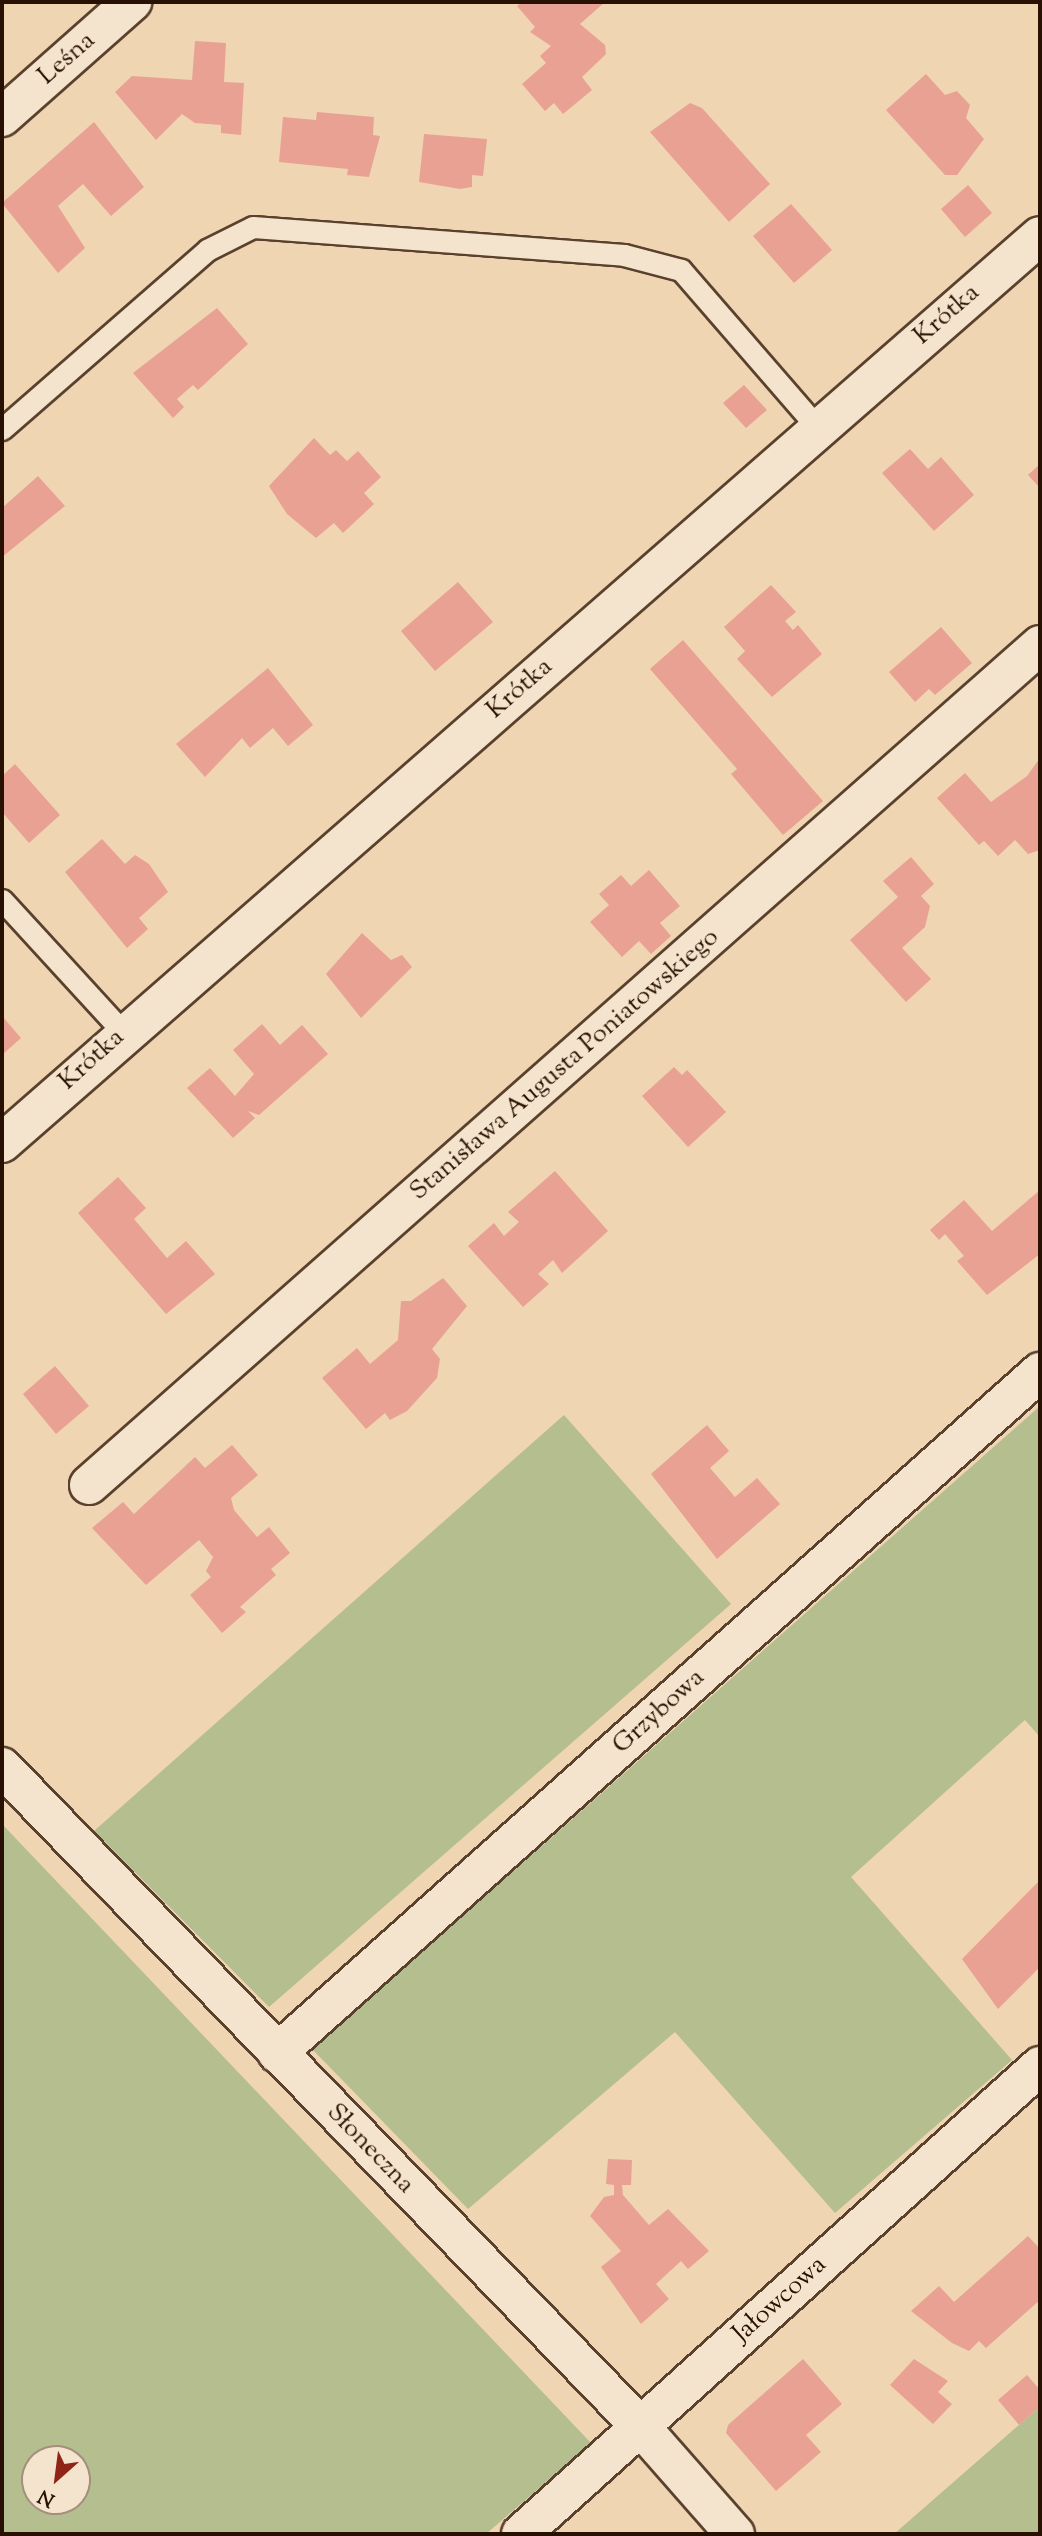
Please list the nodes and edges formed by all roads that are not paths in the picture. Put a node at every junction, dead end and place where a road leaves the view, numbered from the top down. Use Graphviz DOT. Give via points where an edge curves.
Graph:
graph roads {
  1 [pos="132,2"];
  2 [pos="2,117"];
  3 [pos="1040,236"];
  4 [pos="817,427"];
  5 [pos="2,429"];
  6 [pos="1040,645"];
  7 [pos="2,900"];
  8 [pos="123,1032"];
  9 [pos="2,1143"];
  10 [pos="1040,1372"];
  11 [pos="89,1485"];
  12 [pos="2,1768"];
  13 [pos="277,2053"];
  14 [pos="1040,2066"];
  15 [pos="640,2426"];
  16 [pos="520,2534"];
  17 [pos="735,2534"];
  1 -- 2 [label="street, Leśna"];
  3 -- 4 [label="street, Krótka"];
  4 -- 5 [label="lane" via="681,270 624,255 253,227 207,250"];
  4 -- 8 [label="street, Krótka"];
  6 -- 11 [label="street, Stanisława Augusta Poniatowskiego"];
  7 -- 8 [label="lane"];
  8 -- 9 [label="street, Krótka"];
  10 -- 13 [label="street, Grzybowa"];
  12 -- 13 [label="street, Słoneczna"];
  13 -- 15 [label="street, Słoneczna"];
  14 -- 15 [label="street, Jałowcowa"];
  15 -- 16 [label="street, Jałowcowa"];
  15 -- 17 [label="street, Słoneczna"];
}
